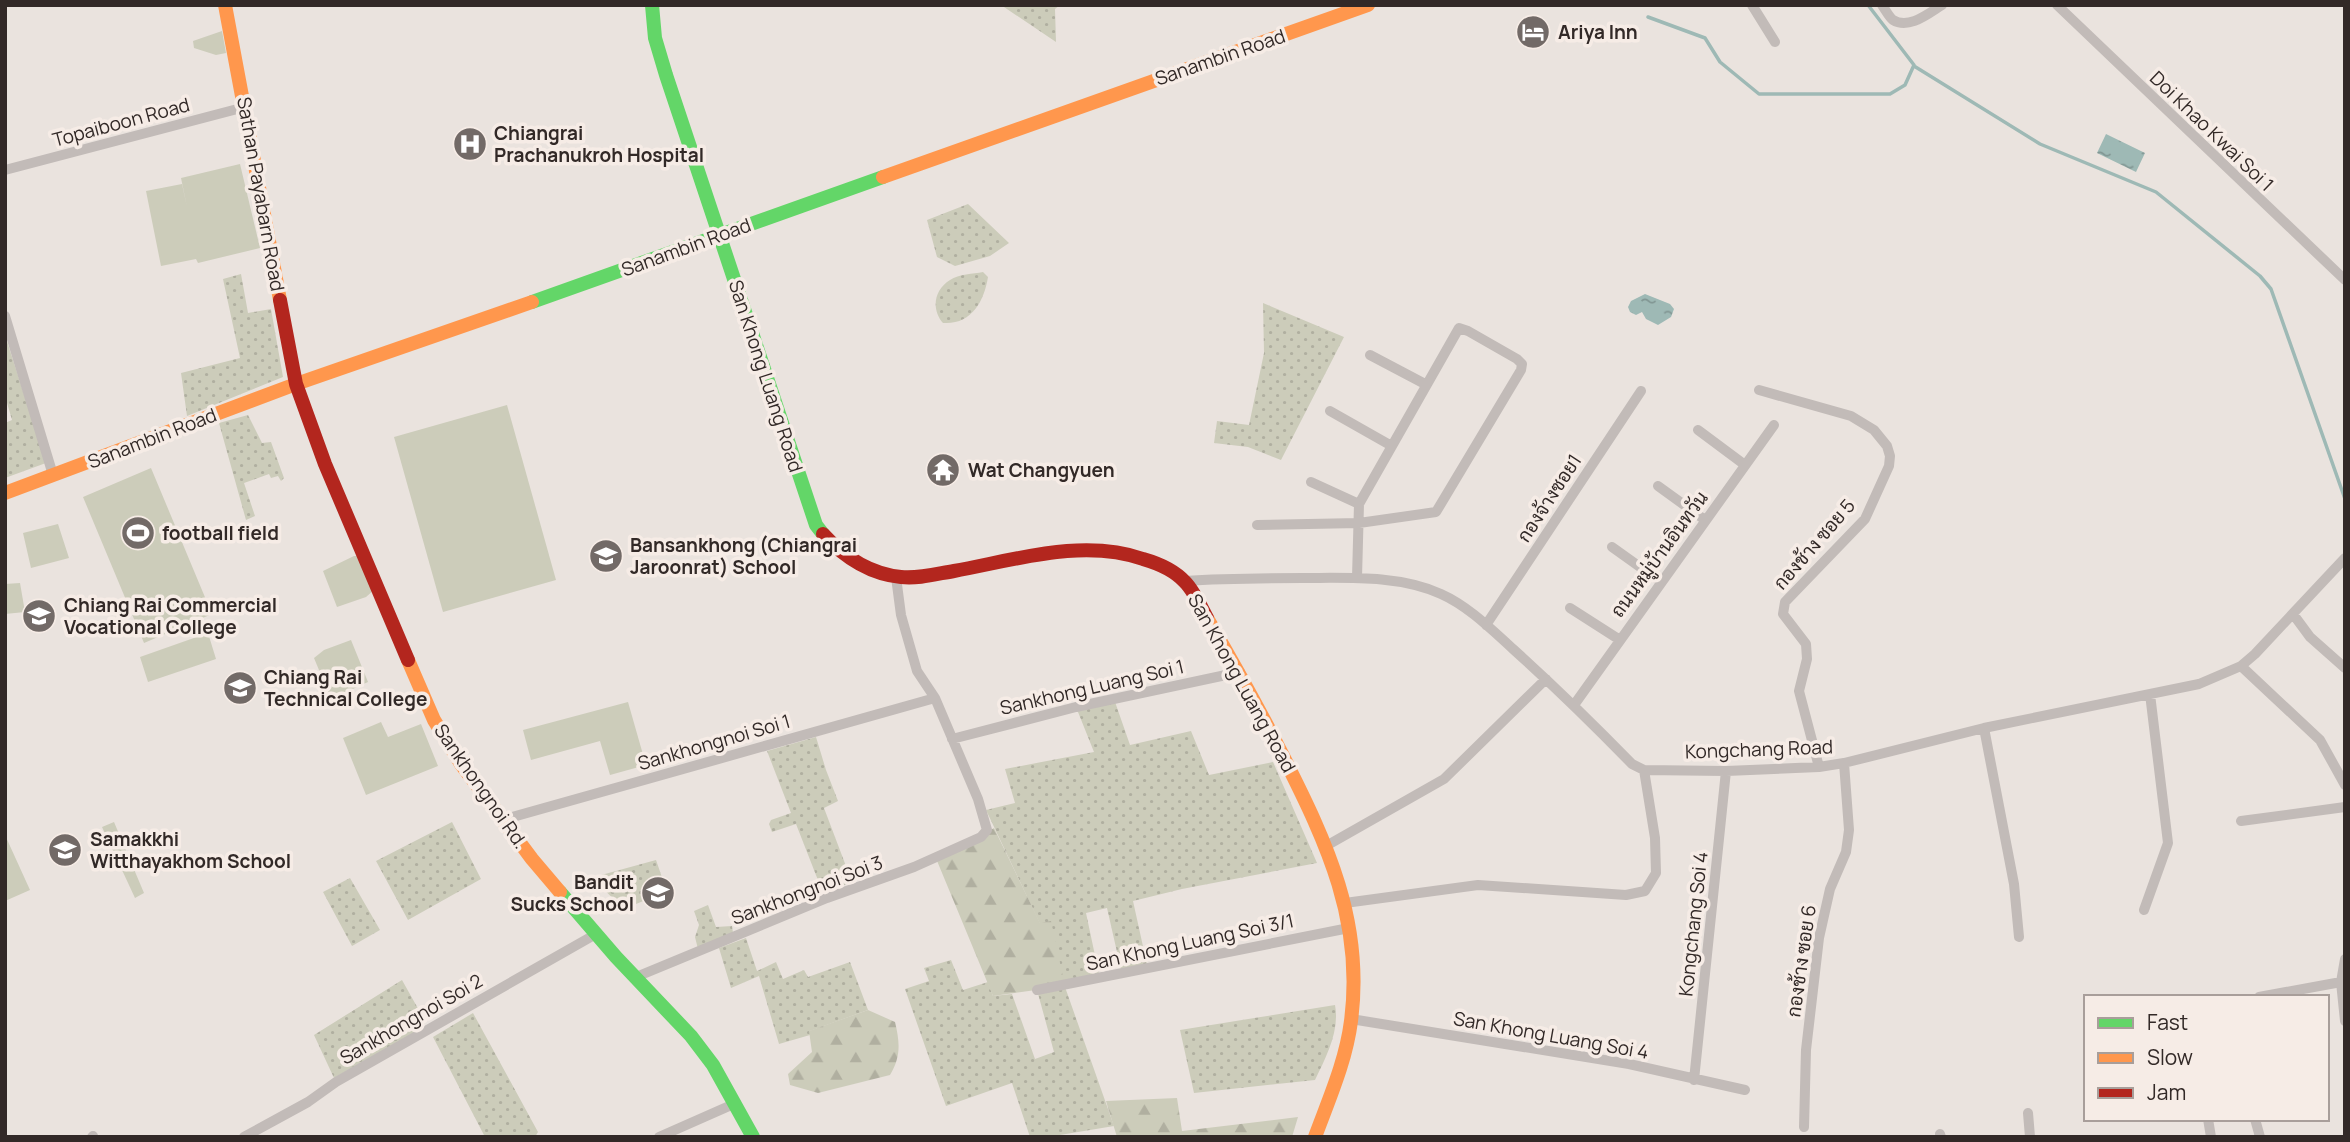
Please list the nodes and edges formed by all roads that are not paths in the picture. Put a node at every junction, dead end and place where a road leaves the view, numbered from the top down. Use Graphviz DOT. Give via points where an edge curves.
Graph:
graph roads {
  1 [pos="226,5"];
  2 [pos="652,5"];
  3 [pos="1368,5"];
  4 [pos="1752,5"];
  5 [pos="1882,5"];
  6 [pos="1942,5"];
  7 [pos="2057,5"];
  8 [pos="1774,42"];
  9 [pos="245,107"];
  10 [pos="5,170"];
  11 [pos="719,236"];
  12 [pos="2345,280"];
  13 [pos="5,316"];
  14 [pos="1370,355"];
  15 [pos="296,384"];
  16 [pos="1425,384"];
  17 [pos="1759,390"];
  18 [pos="1640,391"];
  19 [pos="1330,411"];
  20 [pos="1773,425"];
  21 [pos="1698,430"];
  22 [pos="1390,445"];
  23 [pos="1745,465"];
  24 [pos="53,475"];
  25 [pos="1311,482"];
  26 [pos="1658,486"];
  27 [pos="5,493"];
  28 [pos="1359,504"];
  29 [pos="1705,520"];
  30 [pos="1359,523"];
  31 [pos="1257,525"];
  32 [pos="1612,547"];
  33 [pos="2345,558"];
  34 [pos="2340,572"];
  35 [pos="896,577"];
  36 [pos="1357,578"];
  37 [pos="1185,581"];
  38 [pos="1661,582"];
  39 [pos="1570,608"];
  40 [pos="2293,614"];
  41 [pos="1486,625"];
  42 [pos="1620,640"];
  43 [pos="2241,666"];
  44 [pos="2345,668"];
  45 [pos="1240,672"];
  46 [pos="1546,678"];
  47 [pos="2150,694"];
  48 [pos="935,698"];
  49 [pos="1574,705"];
  50 [pos="1984,728"];
  51 [pos="951,739"];
  52 [pos="1844,763"];
  53 [pos="1819,767"];
  54 [pos="1644,770"];
  55 [pos="1726,771"];
  56 [pos="2345,785"];
  57 [pos="2345,807"];
  58 [pos="502,820"];
  59 [pos="2241,821"];
  60 [pos="1326,846"];
  61 [pos="1345,903"];
  62 [pos="2144,910"];
  63 [pos="1349,928"];
  64 [pos="596,934"];
  65 [pos="2019,937"];
  66 [pos="2345,959"];
  67 [pos="636,977"];
  68 [pos="2341,982"];
  69 [pos="1037,990"];
  70 [pos="2270,995"];
  71 [pos="1351,1019"];
  72 [pos="2345,1021"];
  73 [pos="1694,1080"];
  74 [pos="1745,1090"];
  75 [pos="736,1103"];
  76 [pos="2028,1113"];
  77 [pos="1804,1126"];
  78 [pos="244,1137"];
  79 [pos="659,1137"];
  80 [pos="753,1137"];
  81 [pos="1315,1137"];
  82 [pos="2030,1137"];
  1 -- 9 [label="street, Sathan Payabarn Road"];
  2 -- 11 [label="street, San Khong Luang Road" via="655,38"];
  3 -- 11 [label="street, Sanambin Road"];
  4 -- 8 [label="street"];
  5 -- 6 [label="street" via="1893,19 1905,23"];
  7 -- 12 [label="street, Doi Khao Kwai Soi 1"];
  9 -- 10 [label="street, Topaiboon Road"];
  9 -- 15 [label="street, Sathan Payabarn Road"];
  11 -- 15 [label="street, Sanambin Road"];
  11 -- 35 [label="street, San Khong Luang Road" via="816,525 846,558"];
  13 -- 24 [label="street"];
  14 -- 16 [label="street"];
  15 -- 24 [label="street, Sanambin Road"];
  15 -- 58 [label="street, Sankhongnoi Rd." via="325,464 434,720"];
  16 -- 22 [label="street"];
  16 -- 30 [label="street" via="1459,328 1522,364 1436,512"];
  17 -- 53 [label="street, กองช้าง ซอย 5" via="1851,416 1874,430 1890,456 1865,519 1785,602 1783,614 1806,644 1799,691"];
  18 -- 41 [label="street, กองจ้างซอย1"];
  19 -- 22 [label="street"];
  20 -- 23 [label="street, ถนนหมู่บ้านอินทวัน"];
  21 -- 23 [label="street"];
  22 -- 28 [label="street"];
  23 -- 29 [label="street, ถนนหมู่บ้านอินทวัน"];
  24 -- 27 [label="street, Sanambin Road"];
  25 -- 28 [label="street"];
  26 -- 29 [label="street"];
  28 -- 30 [label="street"];
  29 -- 38 [label="street, ถนนหมู่บ้านอินทวัน"];
  30 -- 31 [label="street"];
  30 -- 36 [label="street"];
  32 -- 38 [label="street"];
  33 -- 34 [label="street, Kongchang Road"];
  34 -- 40 [label="street, Kongchang Road"];
  35 -- 37 [label="street, San Khong Luang Road" via="963,570 1071,549 1107,549 1149,559"];
  35 -- 48 [label="street" via="917,671"];
  36 -- 37 [label="street"];
  36 -- 41 [label="street" via="1437,592"];
  37 -- 45 [label="street, San Khong Luang Road"];
  38 -- 42 [label="street, ถนนหมู่บ้านอินทวัน"];
  39 -- 42 [label="street"];
  40 -- 43 [label="street, Kongchang Road"];
  40 -- 44 [label="street"];
  41 -- 46 [label="street"];
  42 -- 49 [label="street, ถนนหมู่บ้านอินทวัน"];
  43 -- 47 [label="street, Kongchang Road" via="2199,684"];
  43 -- 56 [label="street" via="2320,740"];
  45 -- 51 [label="street, Sankhong Luang Soi 1"];
  45 -- 60 [label="street, San Khong Luang Road"];
  46 -- 49 [label="street"];
  46 -- 60 [label="street" via="1444,779"];
  47 -- 50 [label="street, Kongchang Road"];
  47 -- 62 [label="street" via="2168,844"];
  48 -- 51 [label="street"];
  48 -- 58 [label="street, Sankhongnoi Soi 1"];
  49 -- 54 [label="street" via="1632,764"];
  50 -- 52 [label="street, Kongchang Road"];
  50 -- 65 [label="street" via="2014,884"];
  51 -- 67 [label="street, Sankhongnoi Soi 3" via="978,799 987,830 981,837"];
  52 -- 53 [label="street, Kongchang Road"];
  52 -- 77 [label="street, กองช้าง ซอย 6" via="1849,830 1819,938 1806,1051"];
  53 -- 55 [label="street, Kongchang Road"];
  54 -- 55 [label="street, Kongchang Road"];
  54 -- 61 [label="street" via="1656,873 1645,891 1626,895 1478,885"];
  55 -- 73 [label="street, Kongchang Soi 4"];
  57 -- 59 [label="street"];
  58 -- 64 [label="street, Sankhongnoi Rd."];
  60 -- 61 [label="street, San Khong Luang Road"];
  61 -- 63 [label="street, San Khong Luang Road"];
  63 -- 69 [label="street, San Khong Luang Soi 3/1"];
  63 -- 71 [label="street, San Khong Luang Road"];
  64 -- 67 [label="street, Sankhongnoi Rd."];
  64 -- 78 [label="street, Sankhongnoi Soi 2"];
  66 -- 68 [label="street"];
  67 -- 75 [label="street, Sankhongnoi Rd." via="691,1036"];
  68 -- 70 [label="street"];
  68 -- 72 [label="street"];
  71 -- 73 [label="street, San Khong Luang Soi 4" via="1629,1064"];
  71 -- 81 [label="street, San Khong Luang Road"];
  73 -- 74 [label="street, San Khong Luang Soi 4"];
  75 -- 79 [label="street"];
  75 -- 80 [label="street, Sankhongnoi Rd."];
  76 -- 82 [label="street"];
}
